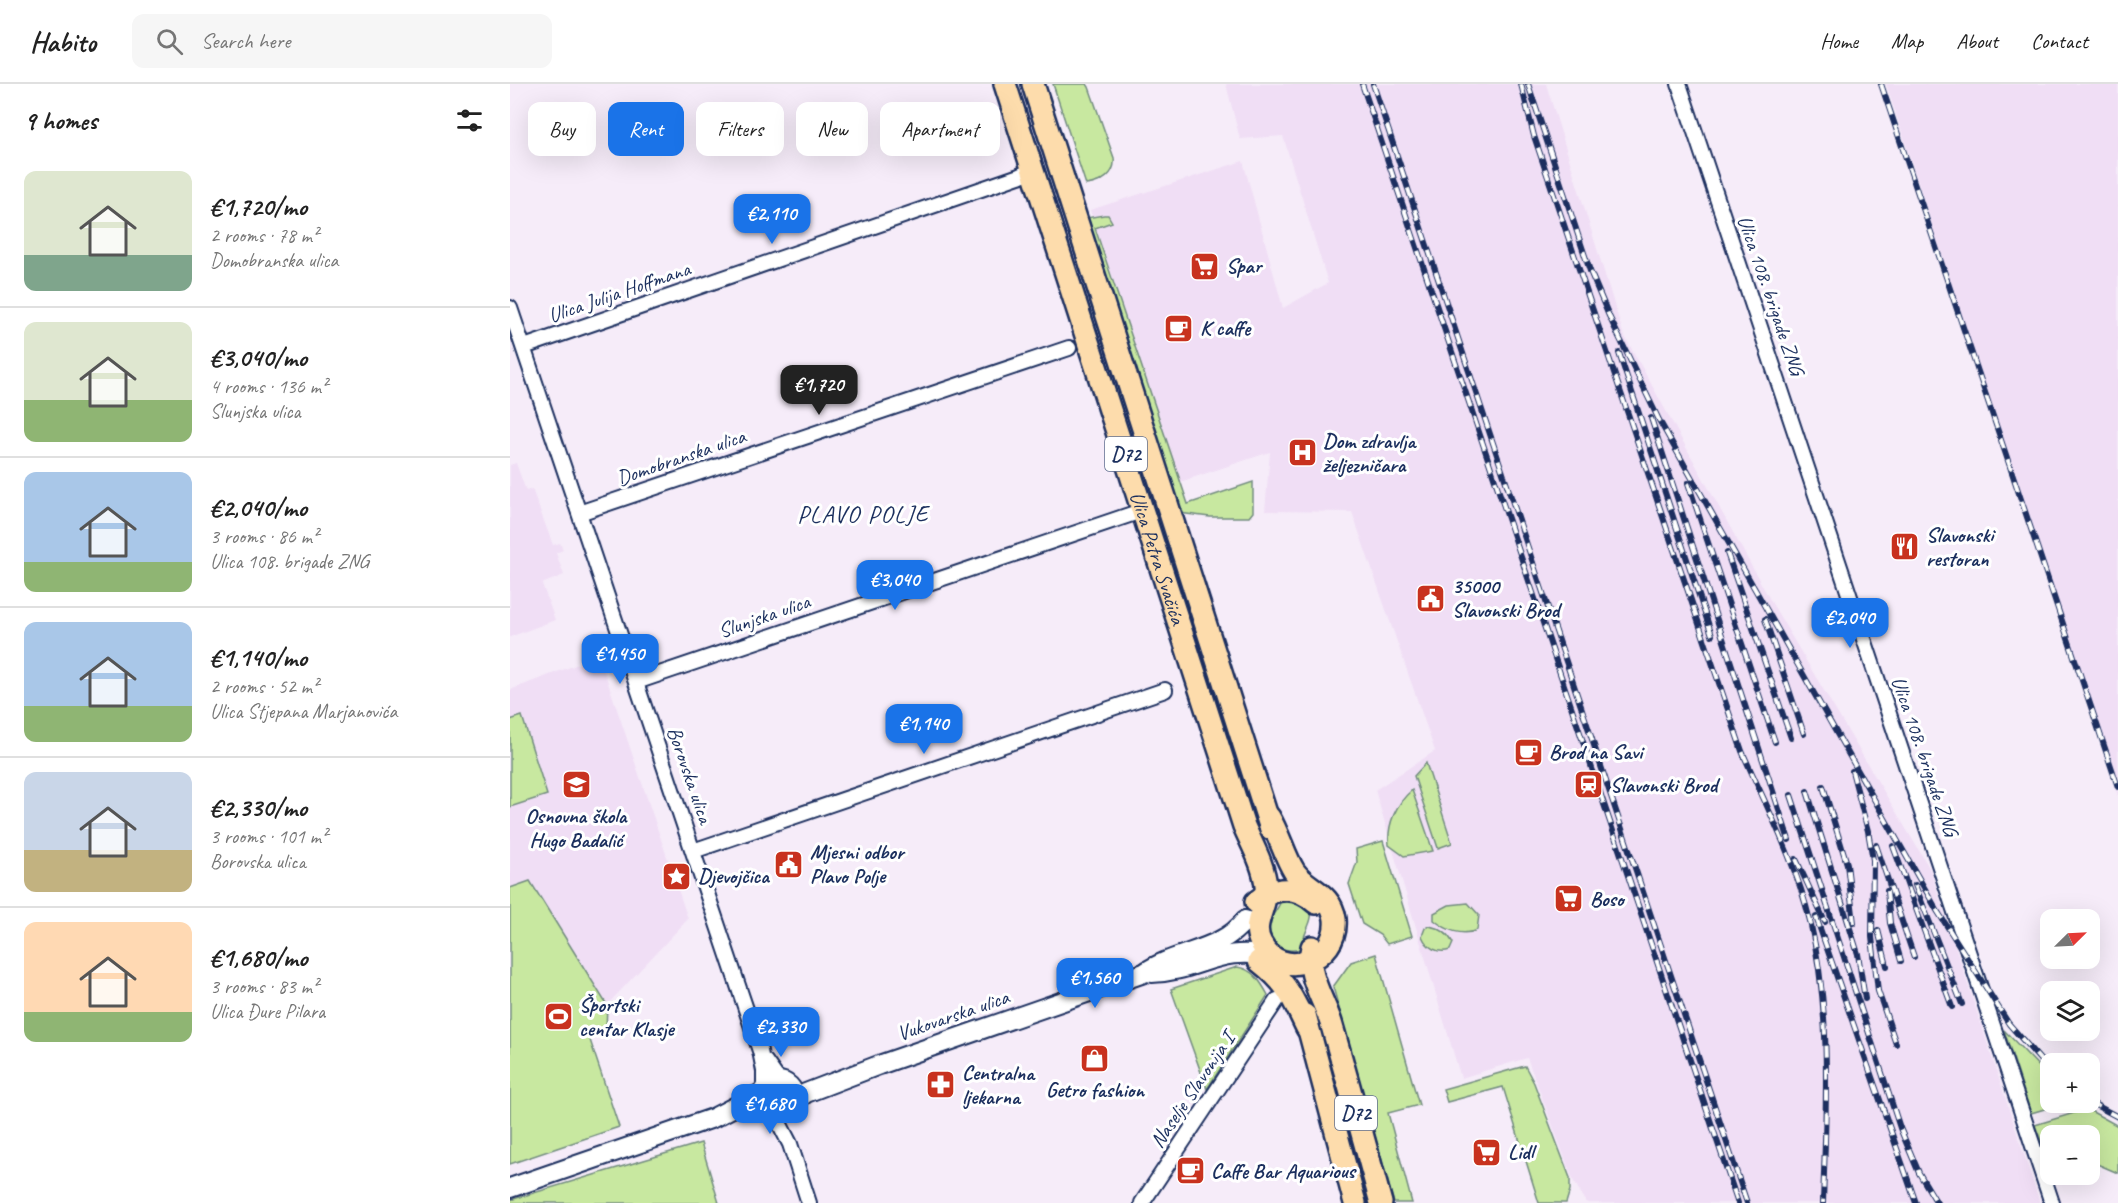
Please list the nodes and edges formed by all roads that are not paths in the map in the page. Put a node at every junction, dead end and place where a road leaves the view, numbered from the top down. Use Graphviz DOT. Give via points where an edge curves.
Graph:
graph roads {
  1 [pos="1005,84"];
  2 [pos="1033,84"];
  3 [pos="1678,84"];
  4 [pos="1034,168"];
  5 [pos="510,308"];
  6 [pos="524,347"];
  7 [pos="1069,348"];
  8 [pos="1144,510"];
  9 [pos="579,513"];
  10 [pos="636,682"];
  11 [pos="1165,690"];
  12 [pos="1269,817"];
  13 [pos="693,851"];
  14 [pos="1298,891"];
  15 [pos="1262,897"];
  16 [pos="1245,920"];
  17 [pos="1250,953"];
  18 [pos="1316,957"];
  19 [pos="1277,961"];
  20 [pos="1144,973"];
  21 [pos="1277,1000"];
  22 [pos="1307,1028"];
  23 [pos="879,1065"];
  24 [pos="772,1086"];
  25 [pos="782,1109"];
  26 [pos="713,1118"];
  27 [pos="510,1188"];
  28 [pos="809,1203"];
  29 [pos="1142,1203"];
  30 [pos="1355,1203"];
  31 [pos="1382,1203"];
  32 [pos="2052,1203"];
  1 -- 4 [label="main road, Ulica Petra Svačića / D72"];
  2 -- 12 [label="main road, Ulica Petra Svačića / D72"];
  3 -- 32 [label="street, Ulica 108. brigade ZNG"];
  4 -- 6 [label="street, Ulica Julija Hoffmana"];
  4 -- 8 [label="main road, Ulica Petra Svačića / D72"];
  5 -- 6 [label="street, Borovska ulica"];
  6 -- 9 [label="street, Borovska ulica"];
  7 -- 9 [label="street, Domobranska ulica"];
  8 -- 10 [label="street, Slunjska ulica"];
  8 -- 15 [label="main road, Ulica Petra Svačića / D72" via="1244,826 1261,866"];
  9 -- 10 [label="street, Borovska ulica"];
  10 -- 13 [label="street, Borovska ulica"];
  11 -- 13 [label="street"];
  12 -- 14 [label="main road, D72" via="1281,864"];
  12 -- 18 [label="main road, D72" via="1294,871 1320,892 1332,908 1333,935"];
  13 -- 24 [label="street, Borovska ulica"];
  14 -- 15 [label="main road" via="1282,889"];
  14 -- 18 [label="main road, D72" via="1315,902 1323,916 1322,929 1314,942"];
  15 -- 16 [label="main road"];
  15 -- 19 [label="main road, D72" via="1257,929 1262,945"];
  16 -- 17 [label="main road"];
  16 -- 20 [label="main road, Vukovarska ulica" via="1226,938 1164,961"];
  17 -- 19 [label="main road, Vukovarska ulica"];
  17 -- 20 [label="main road, Vukovarska ulica" via="1231,953 1164,973"];
  17 -- 22 [label="main road, D72" via="1281,979"];
  18 -- 19 [label="main road" via="1299,964"];
  18 -- 31 [label="main road, D72"];
  19 -- 22 [label="main road, D72" via="1296,984"];
  20 -- 23 [label="main road, Vukovarska ulica"];
  21 -- 29 [label="street, Naselje Slavonija I"];
  22 -- 30 [label="main road, D72"];
  23 -- 24 [label="main road, Vukovarska ulica"];
  23 -- 25 [label="main road, Vukovarska ulica" via="805,1093"];
  24 -- 25 [label="main road" via="763,1103"];
  24 -- 25 [label="main road" via="794,1093"];
  24 -- 26 [label="main road, Vukovarska ulica"];
  25 -- 26 [label="main road, Vukovarska ulica"];
  25 -- 28 [label="street"];
  26 -- 27 [label="main road, Vukovarska ulica"];
}
